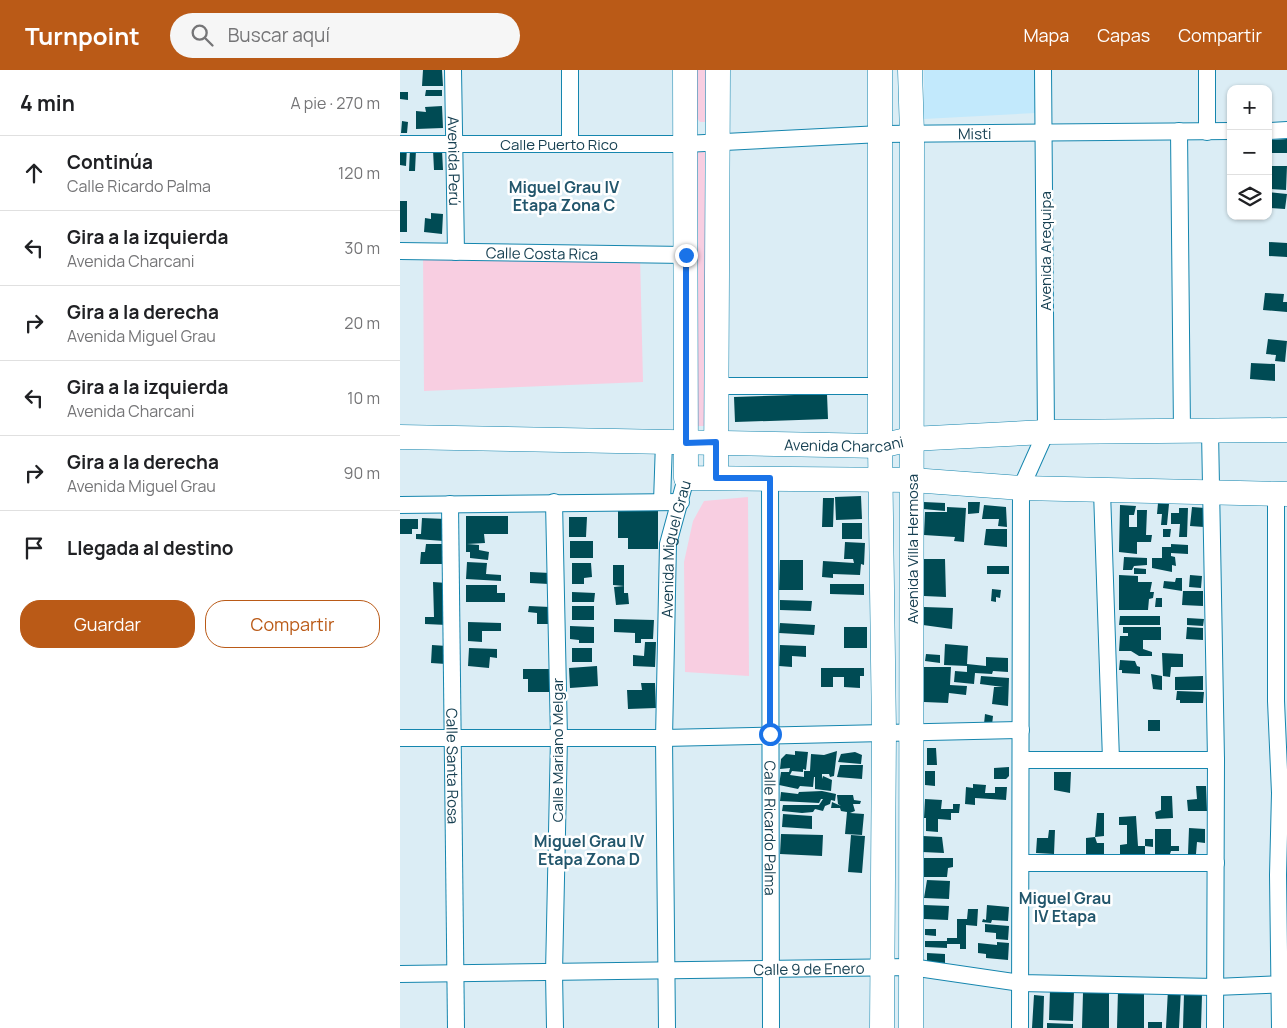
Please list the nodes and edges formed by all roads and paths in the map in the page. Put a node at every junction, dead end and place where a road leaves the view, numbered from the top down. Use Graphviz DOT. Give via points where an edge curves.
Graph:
graph roads {
  1 [pos="453,70"];
  2 [pos="570,70"];
  3 [pos="685,70"];
  4 [pos="718,70"];
  5 [pos="880,70"];
  6 [pos="910,70"];
  7 [pos="1043,70"];
  8 [pos="1207,70"];
  9 [pos="1287,130"];
  10 [pos="1179,131"];
  11 [pos="1227,131"];
  12 [pos="1272,131"];
  13 [pos="1045,132"];
  14 [pos="1207,132"];
  15 [pos="881,134"];
  16 [pos="912,134"];
  17 [pos="456,143"];
  18 [pos="718,143"];
  19 [pos="400,144"];
  20 [pos="570,144"];
  21 [pos="685,144"];
  22 [pos="400,251"];
  23 [pos="456,252"];
  24 [pos="686,255"];
  25 [pos="717,386"];
  26 [pos="880,386"];
  27 [pos="1287,430"];
  28 [pos="1182,431"];
  29 [pos="1210,431"];
  30 [pos="1046,432"];
  31 [pos="400,437"];
  32 [pos="911,439"];
  33 [pos="675,442"];
  34 [pos="716,442"];
  35 [pos="880,446"];
  36 [pos="686,478"];
  37 [pos="716,478"];
  38 [pos="770,478"];
  39 [pos="881,479"];
  40 [pos="912,480"];
  41 [pos="1021,488"];
  42 [pos="1102,491"];
  43 [pos="1212,492"];
  44 [pos="1282,494"];
  45 [pos="554,502"];
  46 [pos="662,502"];
  47 [pos="681,502"];
  48 [pos="450,504"];
  49 [pos="400,505"];
  50 [pos="1282,582"];
  51 [pos="1282,631"];
  52 [pos="1282,701"];
  53 [pos="912,730"];
  54 [pos="1021,730"];
  55 [pos="884,732"];
  56 [pos="770,734"];
  57 [pos="400,738"];
  58 [pos="559,738"];
  59 [pos="664,738"];
  60 [pos="452,739"];
  61 [pos="1021,760"];
  62 [pos="1112,760"];
  63 [pos="1216,760"];
  64 [pos="1283,793"];
  65 [pos="1021,863"];
  66 [pos="1216,863"];
  67 [pos="1282,875"];
  68 [pos="882,967"];
  69 [pos="911,967"];
  70 [pos="771,969"];
  71 [pos="667,971"];
  72 [pos="554,973"];
  73 [pos="400,974"];
  74 [pos="456,975"];
  75 [pos="1020,983"];
  76 [pos="1283,984"];
  77 [pos="1216,987"];
  78 [pos="456,1028"];
  79 [pos="555,1028"];
  80 [pos="667,1028"];
  81 [pos="771,1028"];
  82 [pos="882,1028"];
  83 [pos="911,1028"];
  84 [pos="1020,1028"];
  85 [pos="1215,1028"];
  86 [pos="1280,1028"];
  1 -- 17 [label="street, Avenida Perú"];
  2 -- 20 [label="street"];
  3 -- 21 [label="street, Avenida Miguel Grau"];
  4 -- 18 [label="street"];
  5 -- 15 [label="street, Avenida Villa Hermosa"];
  6 -- 16 [label="street, Avenida Villa Hermosa"];
  7 -- 13 [label="street, Avenida Arequipa"];
  8 -- 14 [label="street"];
  9 -- 12 [label="street"];
  10 -- 13 [label="street, Misti"];
  10 -- 14 [label="street, Misti"];
  10 -- 28 [label="street"];
  11 -- 14 [label="street, Misti"];
  13 -- 16 [label="street, Misti"];
  13 -- 30 [label="street, Avenida Arequipa"];
  15 -- 16 [label="street, Misti"];
  15 -- 18 [label="street, Misti"];
  15 -- 26 [label="street, Avenida Villa Hermosa"];
  16 -- 32 [label="street, Avenida Villa Hermosa"];
  17 -- 19 [label="street, Calle Puerto Rico"];
  17 -- 20 [label="street, Calle Puerto Rico"];
  17 -- 23 [label="street, Avenida Perú"];
  18 -- 21 [label="street, Calle Puerto Rico"];
  18 -- 25 [label="street"];
  20 -- 21 [label="street, Calle Puerto Rico"];
  21 -- 24 [label="street, Avenida Miguel Grau"];
  22 -- 23 [label="street, Calle Costa Rica"];
  23 -- 24 [label="street, Calle Costa Rica"];
  24 -- 33 [label="street, Avenida Miguel Grau"];
  25 -- 26 [label="street"];
  25 -- 34 [label="street"];
  26 -- 35 [label="street, Avenida Villa Hermosa"];
  27 -- 29 [label="street, Avenida Charcani"];
  28 -- 29 [label="street, Avenida Charcani"];
  28 -- 30 [label="street, Avenida Charcani"];
  29 -- 43 [label="street"];
  30 -- 32 [label="street, Avenida Charcani"];
  30 -- 41 [label="street"];
  31 -- 33 [label="street, Avenida Charcani"];
  32 -- 35 [label="street, Avenida Charcani"];
  32 -- 40 [label="street, Avenida Villa Hermosa"];
  33 -- 34 [label="street, Avenida Charcani"];
  33 -- 36 [label="street, Avenida Miguel Grau"];
  33 -- 46 [label="street"];
  34 -- 35 [label="street, Avenida Charcani"];
  34 -- 37 [label="street"];
  35 -- 39 [label="street, Avenida Villa Hermosa"];
  36 -- 37 [label="street"];
  36 -- 47 [label="street, Avenida Miguel Grau"];
  37 -- 38 [label="street"];
  38 -- 39 [label="street"];
  38 -- 56 [label="street, Calle Ricardo Palma"];
  39 -- 40 [label="street"];
  39 -- 55 [label="street, Avenida Villa Hermosa"];
  40 -- 41 [label="street"];
  40 -- 53 [label="street, Avenida Villa Hermosa"];
  41 -- 42 [label="street"];
  41 -- 54 [label="street"];
  42 -- 43 [label="street"];
  42 -- 62 [label="street"];
  43 -- 44 [label="street"];
  43 -- 63 [label="street"];
  44 -- 50 [label="street"];
  45 -- 46 [label="street"];
  45 -- 48 [label="street"];
  45 -- 58 [label="street, Calle Mariano Melgar"];
  46 -- 47 [label="street"];
  47 -- 59 [label="street, Avenida Miguel Grau" via="668,544"];
  48 -- 49 [label="street"];
  48 -- 60 [label="street, Calle Santa Rosa"];
  50 -- 51 [label="street"];
  51 -- 52 [label="street"];
  52 -- 64 [label="street"];
  53 -- 54 [label="street"];
  53 -- 55 [label="street"];
  53 -- 69 [label="street, Avenida Villa Hermosa"];
  54 -- 61 [label="street"];
  55 -- 56 [label="street"];
  55 -- 68 [label="street, Avenida Villa Hermosa"];
  56 -- 59 [label="street"];
  56 -- 70 [label="street, Calle Ricardo Palma"];
  57 -- 60 [label="street"];
  58 -- 59 [label="street"];
  58 -- 60 [label="street"];
  58 -- 72 [label="street, Calle Mariano Melgar"];
  59 -- 71 [label="street, Avenida Miguel Grau"];
  60 -- 74 [label="street, Calle Santa Rosa"];
  61 -- 62 [label="street"];
  61 -- 65 [label="street"];
  62 -- 63 [label="street"];
  63 -- 66 [label="street"];
  64 -- 67 [label="street"];
  65 -- 66 [label="street"];
  65 -- 75 [label="street"];
  66 -- 77 [label="street"];
  67 -- 76 [label="street"];
  68 -- 69 [label="street, Calle 9 de Enero"];
  68 -- 70 [label="street, Calle 9 de Enero"];
  68 -- 82 [label="street, Avenida Villa Hermosa"];
  69 -- 75 [label="street, Calle 9 de Enero"];
  69 -- 83 [label="street, Avenida Villa Hermosa"];
  70 -- 71 [label="street, Calle 9 de Enero"];
  70 -- 81 [label="street, Calle Ricardo Palma"];
  71 -- 72 [label="street, Calle 9 de Enero"];
  71 -- 80 [label="street, Avenida Miguel Grau"];
  72 -- 74 [label="street, Calle 9 de Enero"];
  72 -- 79 [label="street, Calle Mariano Melgar"];
  73 -- 74 [label="street, Calle 9 de Enero"];
  74 -- 78 [label="street, Calle Santa Rosa"];
  75 -- 77 [label="street, Calle 9 de Enero"];
  75 -- 84 [label="street"];
  76 -- 77 [label="street, Calle 9 de Enero"];
  76 -- 86 [label="street"];
  77 -- 85 [label="street"];
}
